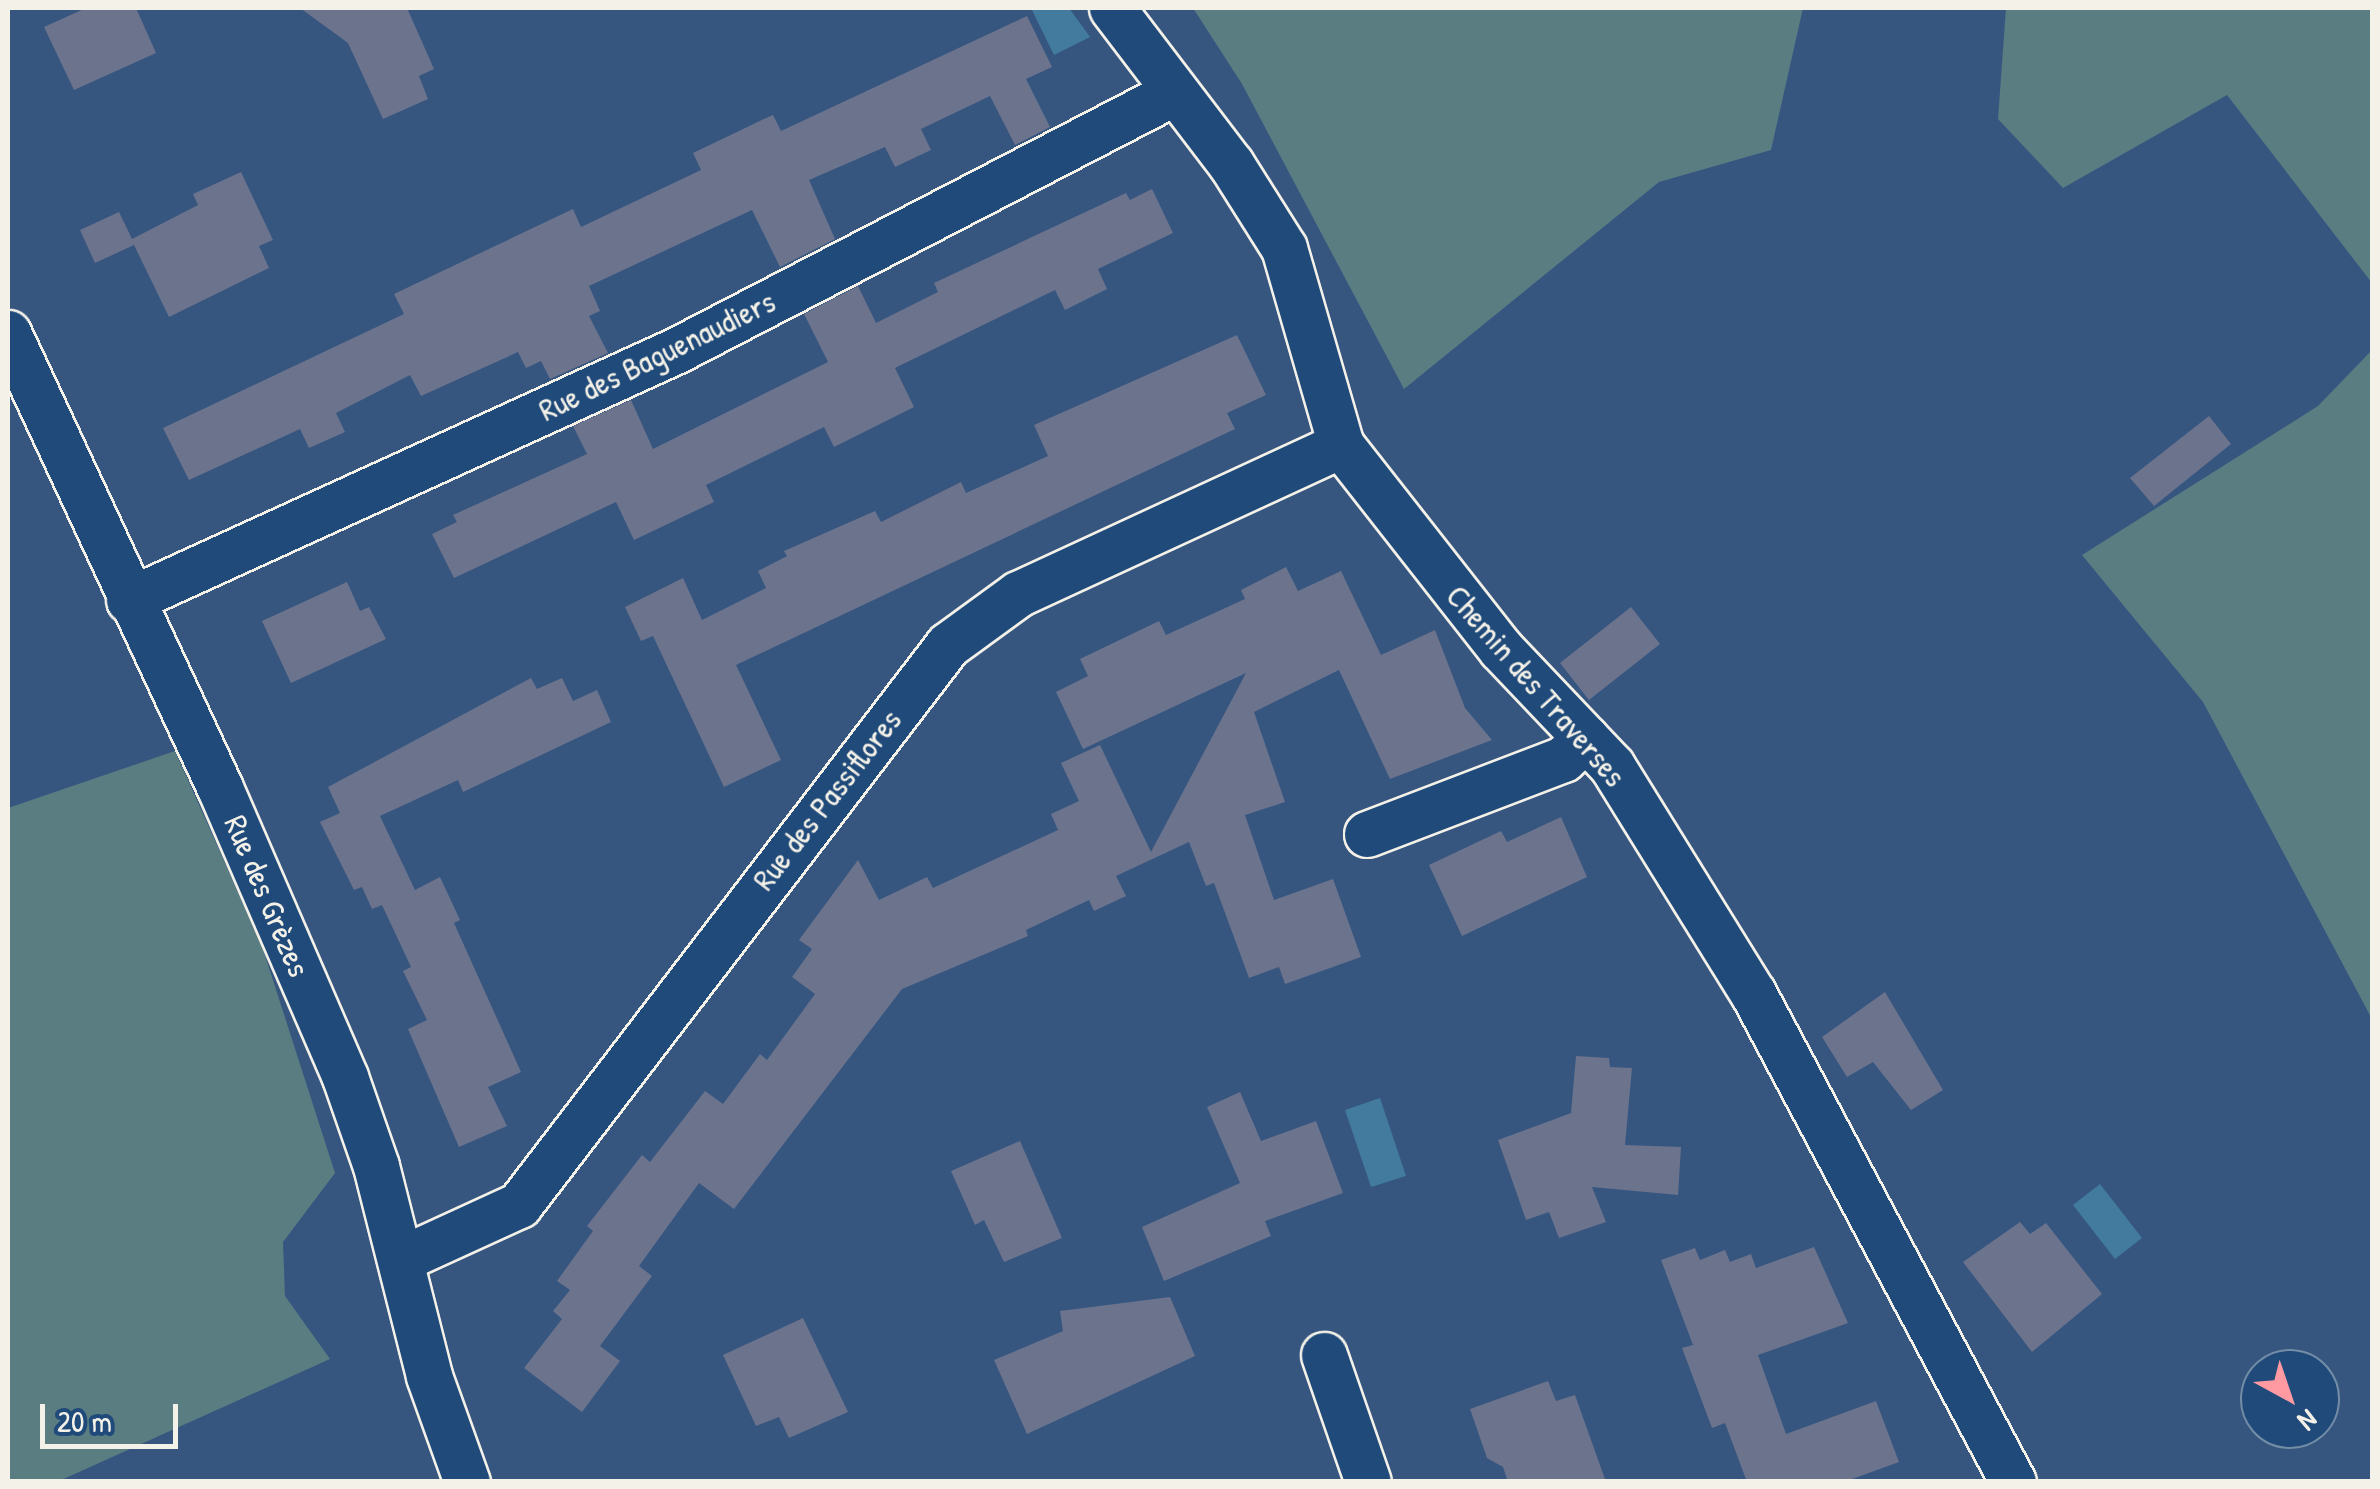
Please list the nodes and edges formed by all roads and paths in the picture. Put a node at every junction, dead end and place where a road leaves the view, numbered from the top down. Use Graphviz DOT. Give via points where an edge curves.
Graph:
graph roads {
  1 [pos="1112,8"];
  2 [pos="1175,92"];
  3 [pos="8,332"];
  4 [pos="1341,445"];
  5 [pos="129,600"];
  6 [pos="1586,738"];
  7 [pos="1367,834"];
  8 [pos="402,1259"];
  9 [pos="1324,1355"];
  10 [pos="466,1482"];
  11 [pos="1368,1482"];
  12 [pos="2013,1482"];
  1 -- 2 [label="street, Chemin des Traverses"];
  2 -- 4 [label="street, Chemin des Traverses" via="1284,248"];
  2 -- 5 [label="street, Rue des Baguenaudiers" via="677,350"];
  3 -- 5 [label="street, Rue des Grèzes"];
  4 -- 6 [label="street, Chemin des Traverses" via="1501,649"];
  4 -- 8 [label="street, Rue des Passiflores" via="1018,594 948,645 519,1205"];
  5 -- 8 [label="street, Rue des Grèzes" via="345,1077"];
  6 -- 7 [label="street" via="1563,759"];
  6 -- 12 [label="street, Chemin des Traverses" via="1631,794 1754,993"];
  8 -- 10 [label="street, Rue des Grèzes" via="430,1376"];
  9 -- 11 [label="street"];
}
